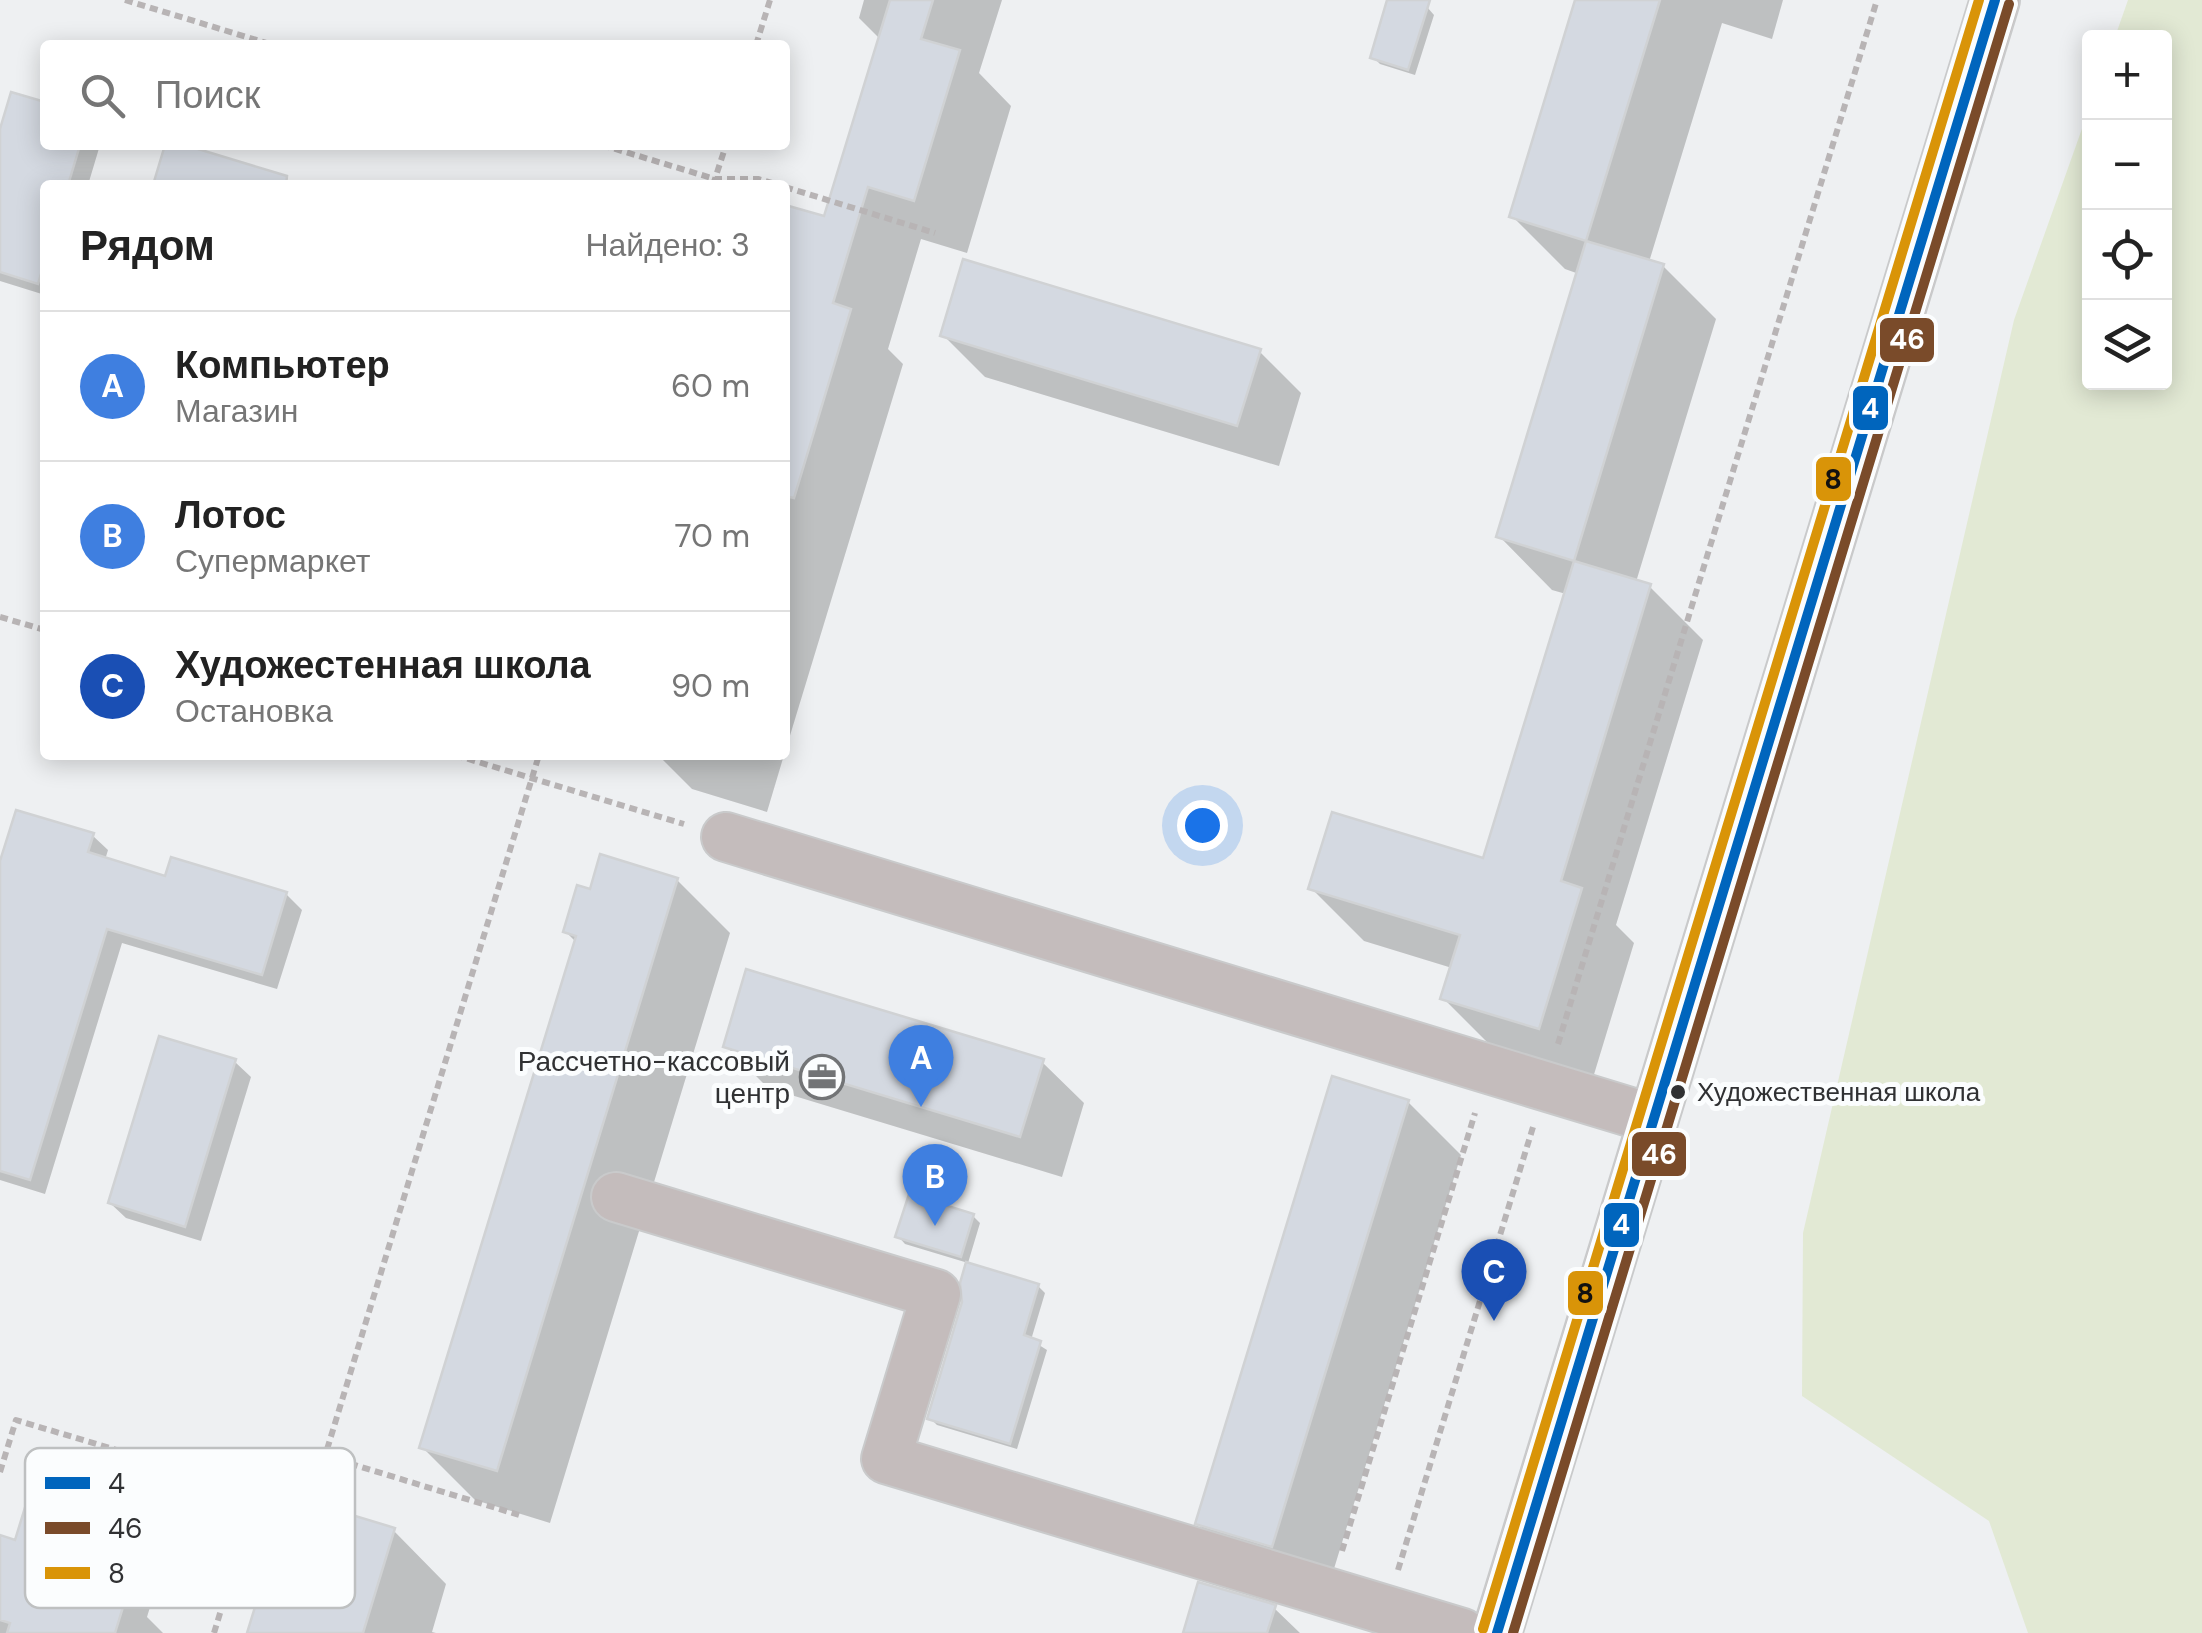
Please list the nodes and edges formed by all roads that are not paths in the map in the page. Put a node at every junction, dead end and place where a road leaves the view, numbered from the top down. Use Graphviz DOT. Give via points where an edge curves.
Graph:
graph roads {
  1 [pos="1995,0"];
  2 [pos="726,837"];
  3 [pos="1654,1120"];
  4 [pos="616,1197"];
  5 [pos="1462,1633"];
  6 [pos="1496,1633"];
  1 -- 3 [label="street"];
  2 -- 3 [label="street"];
  3 -- 6 [label="street"];
  4 -- 5 [label="street" via="936,1294 886,1458"];
}
